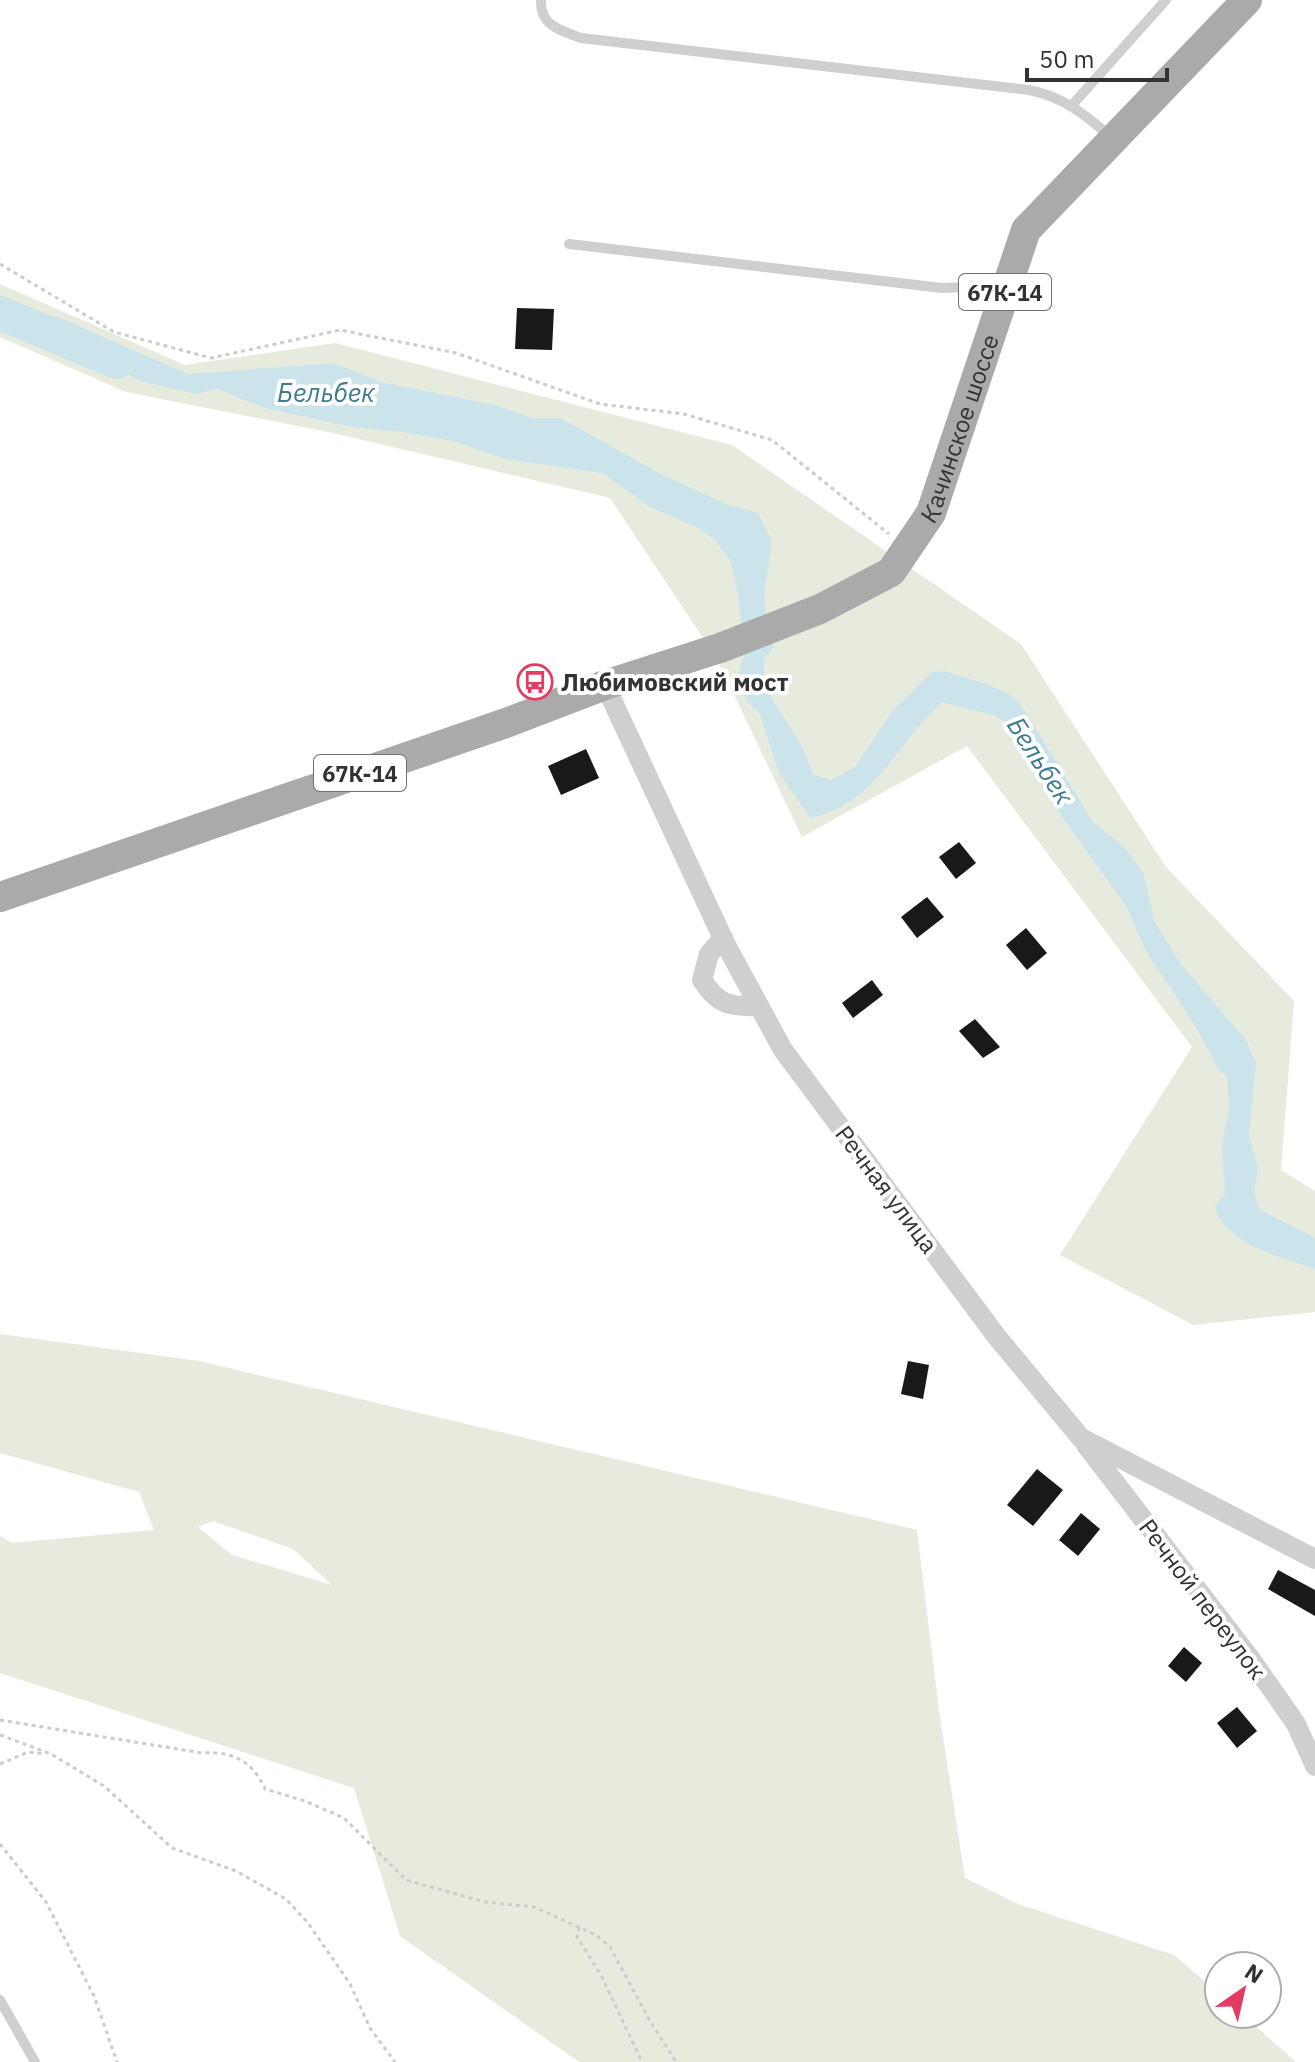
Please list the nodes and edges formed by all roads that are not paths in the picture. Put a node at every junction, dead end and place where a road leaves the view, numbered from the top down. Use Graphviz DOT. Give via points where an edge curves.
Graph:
graph roads {
  1 [pos="541,0"];
  2 [pos="1166,0"];
  3 [pos="1247,0"];
  4 [pos="1073,104"];
  5 [pos="1114,139"];
  6 [pos="569,244"];
  7 [pos="1007,286"];
  8 [pos="605,685"];
  9 [pos="0,897"];
  10 [pos="723,938"];
  11 [pos="759,1006"];
  12 [pos="1081,1438"];
  13 [pos="1315,1559"];
  14 [pos="1315,1766"];
  15 [pos="0,2000"];
  16 [pos="35,2062"];
  1 -- 4 [label="lane" via="540,11 549,26 581,38 1029,90"];
  2 -- 4 [label="lane"];
  3 -- 5 [label="main road, Качинское шоссе / 67К-14"];
  4 -- 5 [label="lane"];
  5 -- 7 [label="main road, Качинское шоссе / 67К-14" via="1026,230"];
  6 -- 7 [label="lane" via="942,288"];
  7 -- 8 [label="main road, Качинское шоссе / 67К-14" via="931,513 891,572 820,609"];
  8 -- 9 [label="main road, 67К-14"];
  8 -- 10 [label="street, Речная улица"];
  10 -- 11 [label="street, Речная улица"];
  10 -- 11 [label="street" via="709,954 702,980 715,1000 733,1007"];
  11 -- 12 [label="street, Речная улица" via="783,1050 997,1337"];
  12 -- 13 [label="street, Речная улица"];
  12 -- 14 [label="street, Речной переулок" via="1250,1658 1296,1724"];
  15 -- 16 [label="lane"];
}
